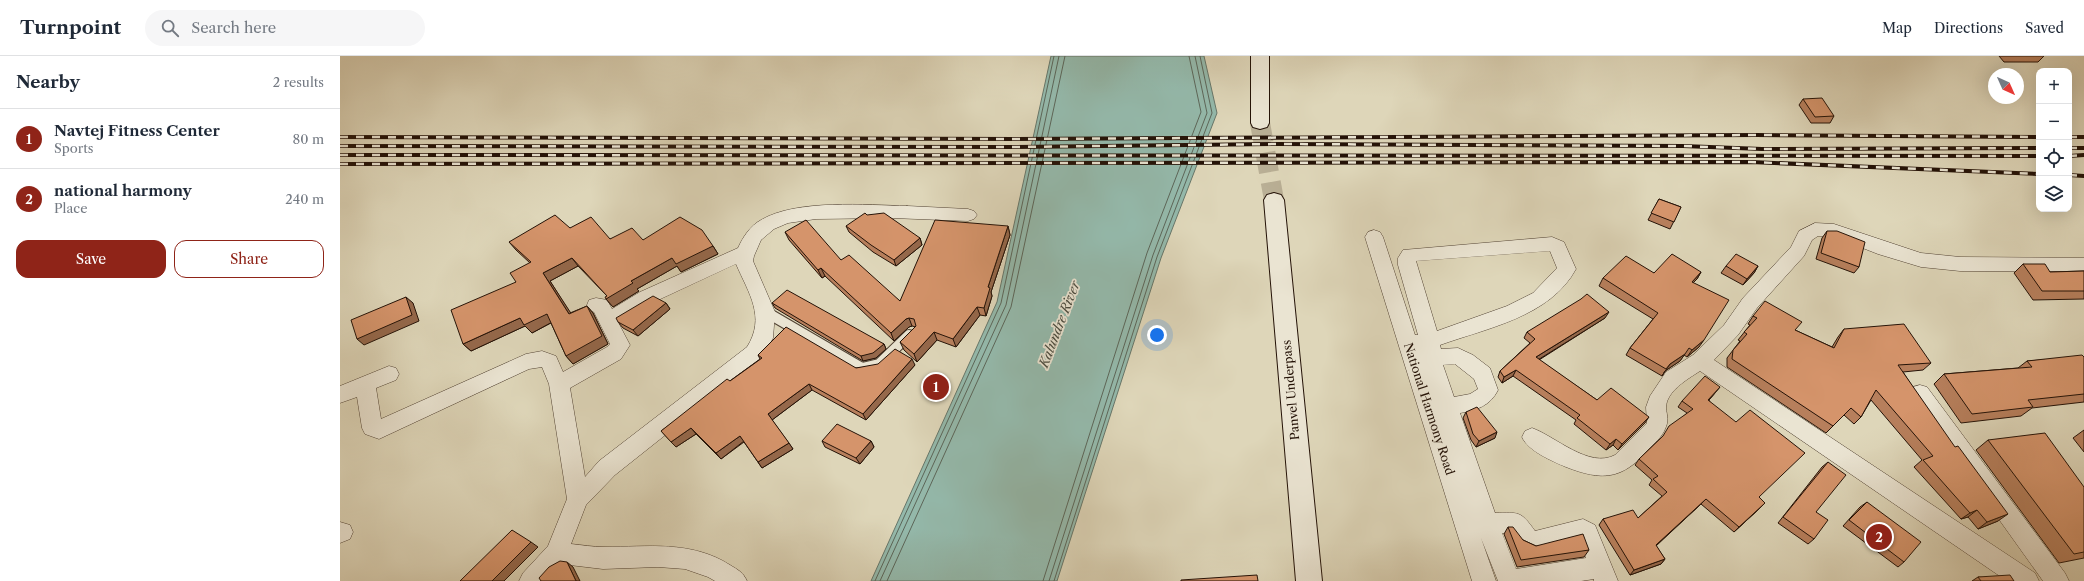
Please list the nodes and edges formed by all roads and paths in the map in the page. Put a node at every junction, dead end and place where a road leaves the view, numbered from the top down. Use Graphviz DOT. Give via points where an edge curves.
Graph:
graph roads {
  1 [pos="1260,56"];
  2 [pos="1260,123"];
  3 [pos="1274,200"];
  4 [pos="968,215"];
  5 [pos="1374,237"];
  6 [pos="744,253"];
  7 [pos="1407,265"];
  8 [pos="2084,265"];
  9 [pos="1384,268"];
  10 [pos="596,305"];
  11 [pos="766,312"];
  12 [pos="608,321"];
  13 [pos="912,332"];
  14 [pos="1408,344"];
  15 [pos="1431,349"];
  16 [pos="1700,361"];
  17 [pos="389,374"];
  18 [pos="365,384"];
  19 [pos="559,384"];
  20 [pos="1920,393"];
  21 [pos="340,395"];
  22 [pos="1447,406"];
  23 [pos="1532,437"];
  24 [pos="578,499"];
  25 [pos="1476,524"];
  26 [pos="556,552"];
  27 [pos="1604,574"];
  28 [pos="531,581"];
  29 [pos="735,581"];
  30 [pos="1309,581"];
  31 [pos="1484,581"];
  32 [pos="2027,581"];
  33 [pos="2057,581"];
  1 -- 2 [label="main road"];
  3 -- 30 [label="main road, Panvel Underpass"];
  4 -- 6 [label="street" via="908,211 800,214 767,224 750,242"];
  5 -- 9 [label="street, National Harmony Road"];
  6 -- 11 [label="street" via="744,261"];
  6 -- 12 [label="street" via="647,296"];
  7 -- 9 [label="street"];
  7 -- 15 [label="street"];
  7 -- 15 [label="street" via="1409,255 1552,244 1558,247 1567,269 1540,298"];
  8 -- 16 [label="street" via="1960,264 1920,260 1834,230 1815,229 1805,236 1798,251 1750,303 1731,330"];
  9 -- 14 [label="street, National Harmony Road"];
  10 -- 12 [label="street" via="600,305"];
  11 -- 13 [label="lane" via="862,368 879,364"];
  11 -- 24 [label="street" via="763,338 754,353 607,468"];
  12 -- 19 [label="street" via="620,344 614,353"];
  14 -- 15 [label="street"];
  14 -- 25 [label="street, National Harmony Road"];
  15 -- 22 [label="street"];
  15 -- 22 [label="street" via="1458,356 1483,374 1488,390 1486,395 1475,401"];
  16 -- 23 [label="street" via="1673,378 1658,401 1656,427 1620,464 1605,468 1581,463 1548,448"];
  16 -- 32 [label="street"];
  17 -- 18 [label="street"];
  18 -- 19 [label="street" via="372,428 379,430 392,425 388,414 407,403 411,404 415,414 526,362 542,359 549,362"];
  18 -- 21 [label="street"];
  19 -- 24 [label="street"];
  20 -- 33 [label="street"];
  22 -- 25 [label="street"];
  24 -- 26 [label="street"];
  25 -- 27 [label="street" via="1512,581"];
  25 -- 27 [label="street" via="1516,523 1532,542 1583,529 1587,532"];
  25 -- 31 [label="street, National Harmony Road"];
  26 -- 28 [label="street"];
  26 -- 29 [label="street" via="603,558 685,558 715,568"];
}
